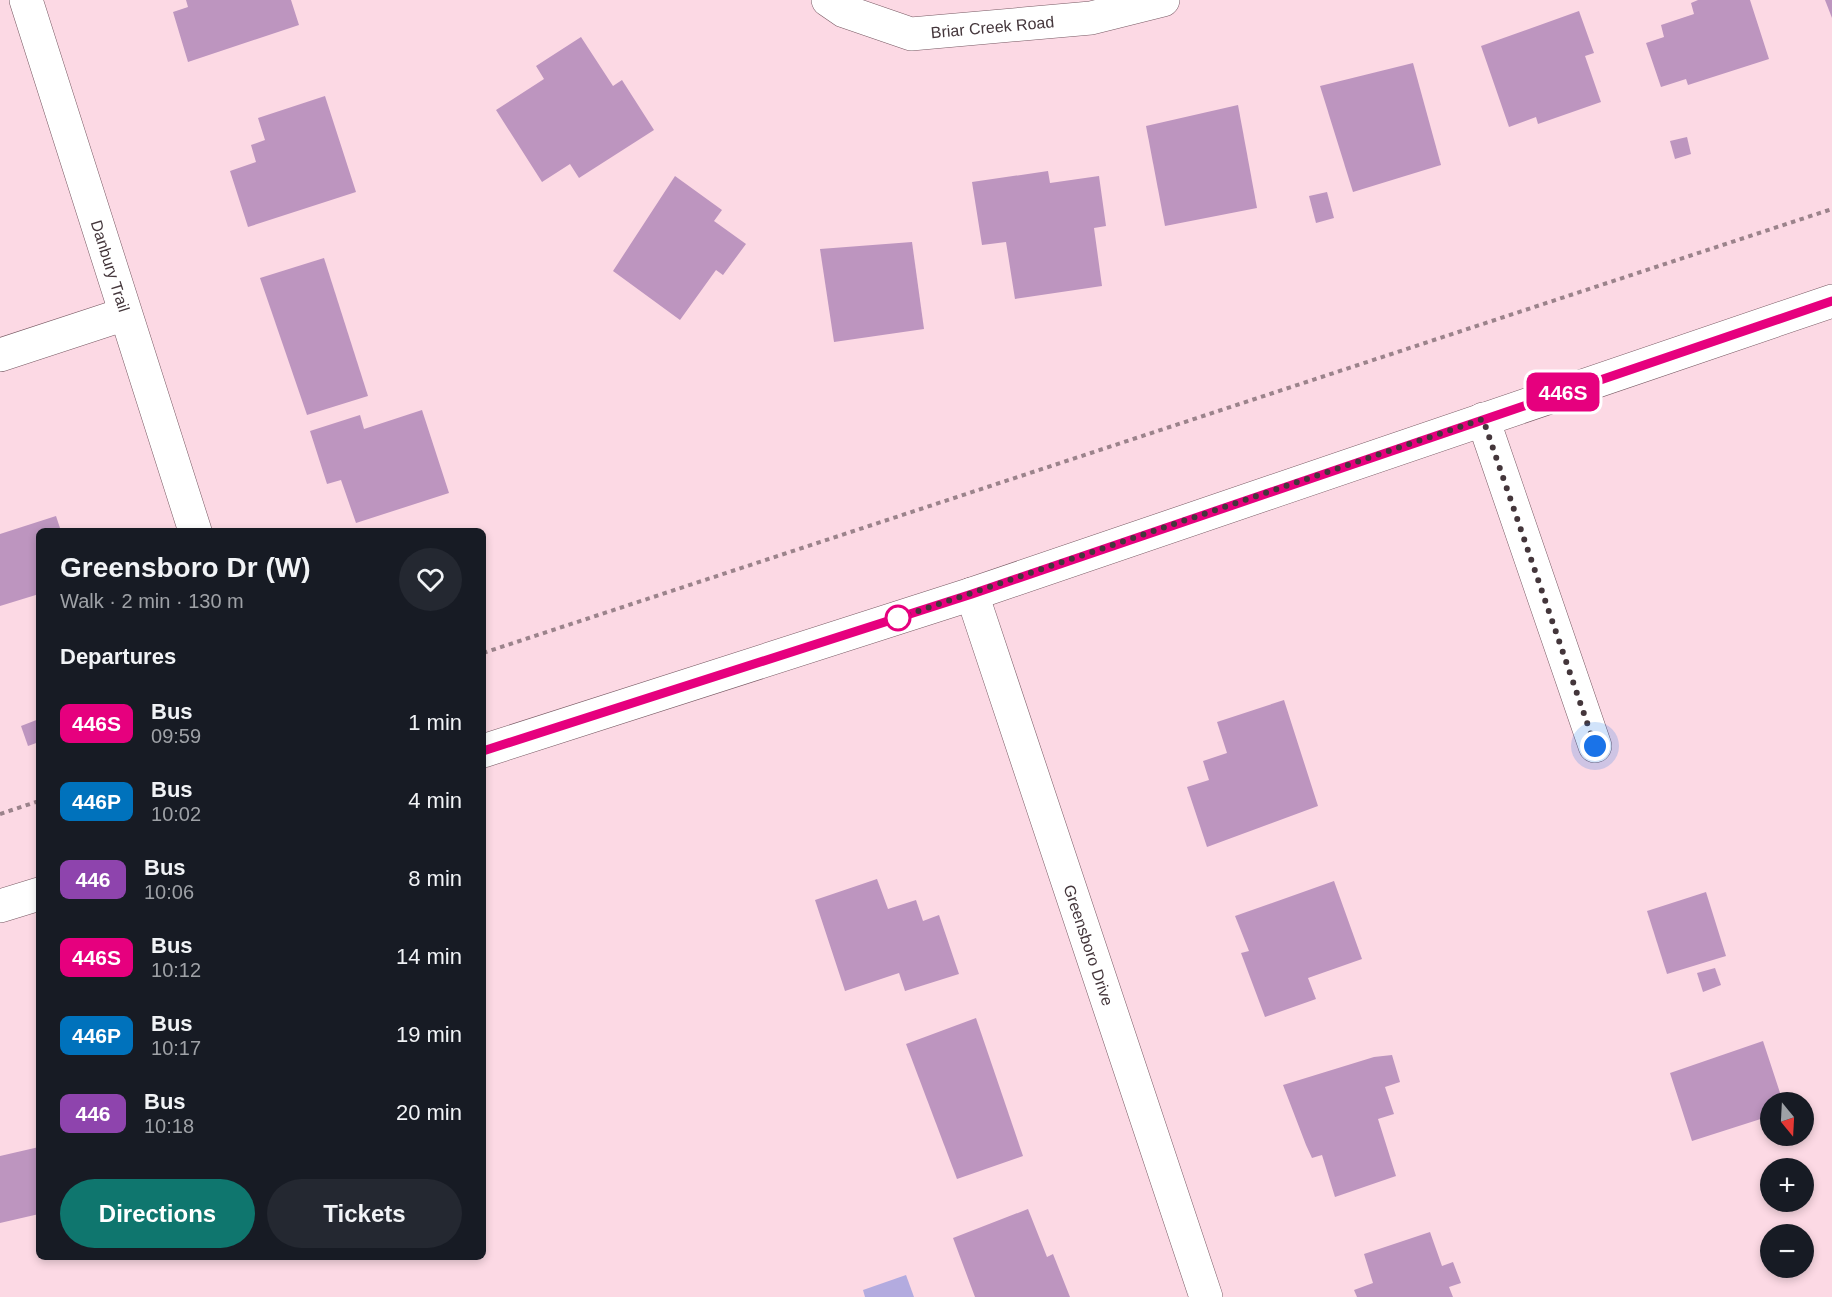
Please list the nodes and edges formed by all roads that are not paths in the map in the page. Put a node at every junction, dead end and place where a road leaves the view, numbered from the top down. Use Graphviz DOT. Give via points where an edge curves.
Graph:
graph roads {
  1 [pos="26,0"];
  2 [pos="828,0"];
  3 [pos="1163,0"];
  4 [pos="1832,301"];
  5 [pos="125,314"];
  6 [pos="0,355"];
  7 [pos="1483,419"];
  8 [pos="194,528"];
  9 [pos="972,594"];
  10 [pos="1595,746"];
  11 [pos="486,750"];
  12 [pos="36,895"];
  13 [pos="0,906"];
  14 [pos="1206,1297"];
  1 -- 5 [label="street, Danbury Trail"];
  2 -- 3 [label="street, Briar Creek Road" via="844,11 911,34 1091,18"];
  4 -- 7 [label="street"];
  5 -- 6 [label="street"];
  5 -- 8 [label="street, Danbury Trail"];
  7 -- 9 [label="street"];
  7 -- 10 [label="street"];
  9 -- 11 [label="street"];
  9 -- 14 [label="street, Greensboro Drive"];
  12 -- 13 [label="street"];
}
